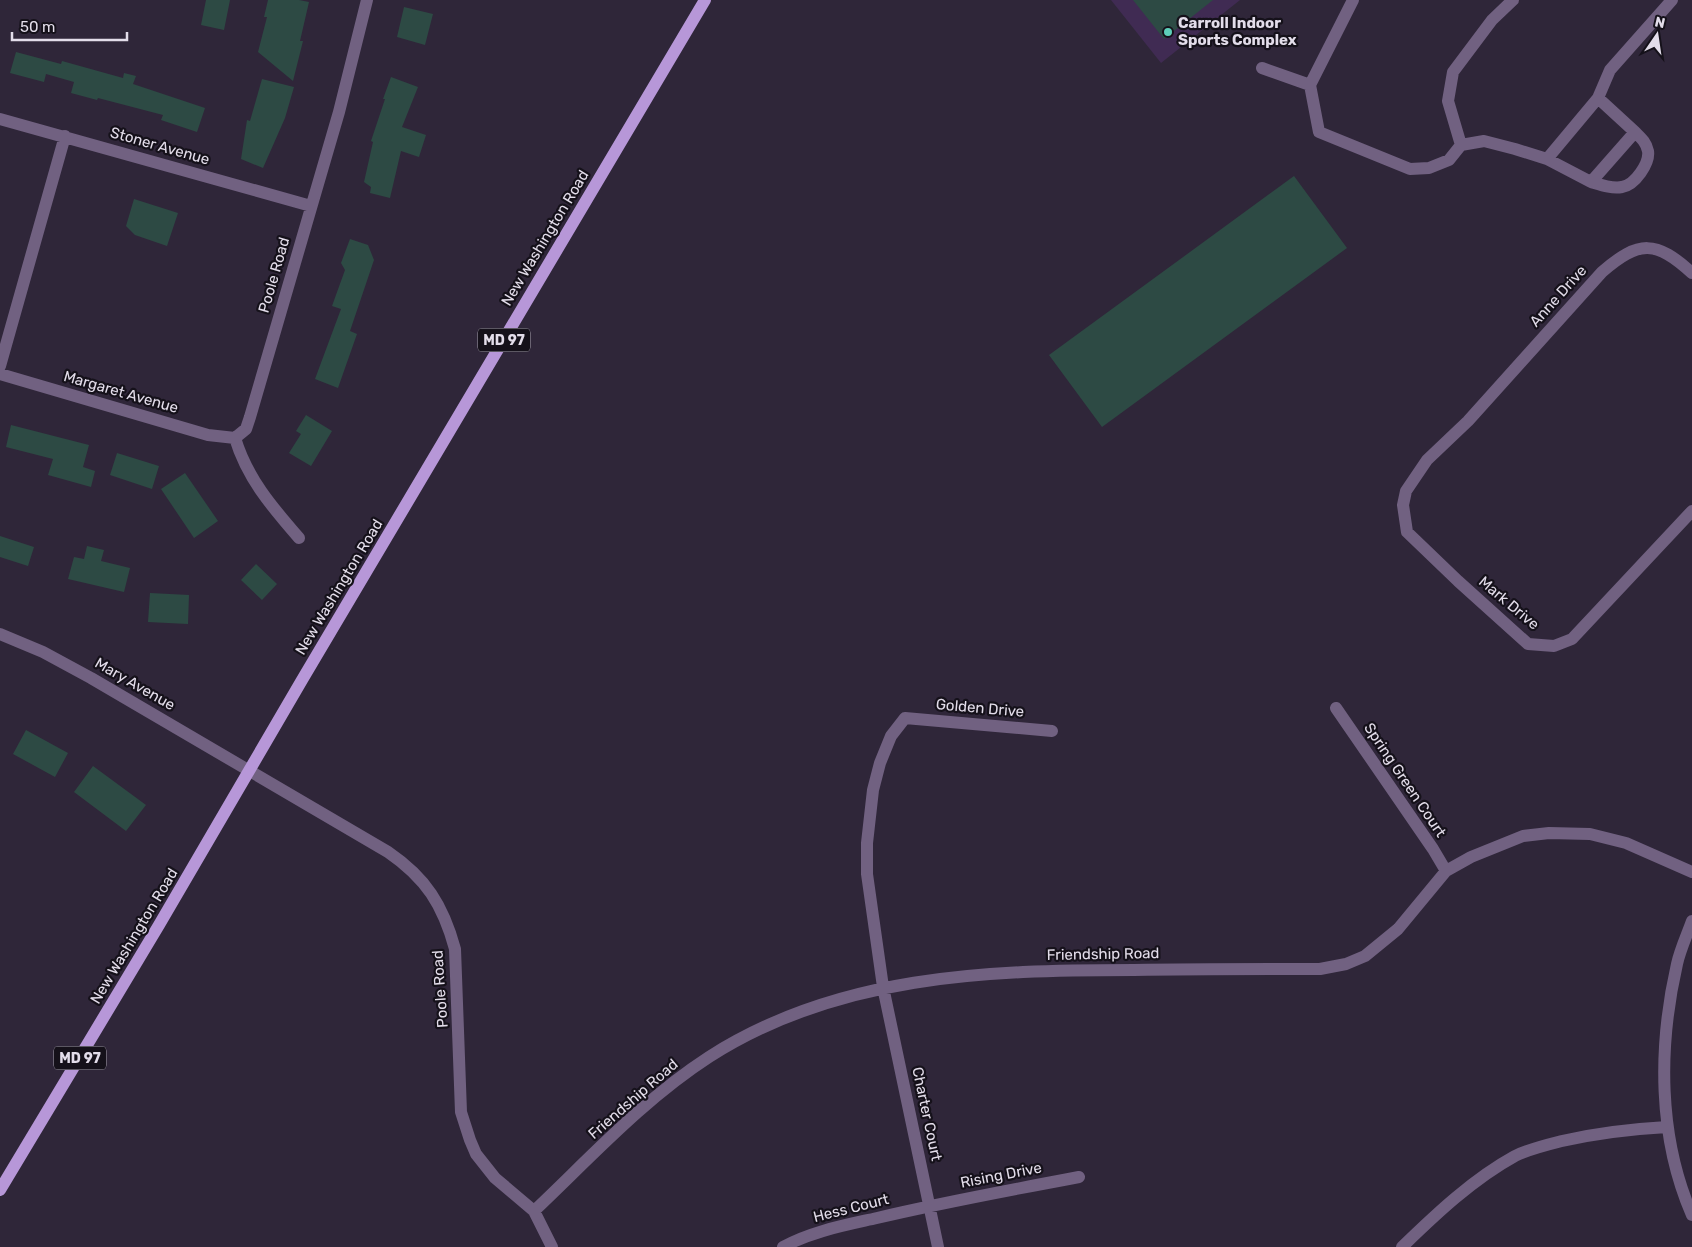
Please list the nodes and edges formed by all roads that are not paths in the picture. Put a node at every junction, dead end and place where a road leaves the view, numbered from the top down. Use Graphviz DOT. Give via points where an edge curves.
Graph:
graph roads {
  1 [pos="368,0"];
  2 [pos="705,0"];
  3 [pos="1353,0"];
  4 [pos="1513,0"];
  5 [pos="1672,0"];
  6 [pos="1262,68"];
  7 [pos="1310,85"];
  8 [pos="1598,98"];
  9 [pos="0,119"];
  10 [pos="1634,132"];
  11 [pos="65,136"];
  12 [pos="1461,145"];
  13 [pos="1547,160"];
  14 [pos="1591,182"];
  15 [pos="311,206"];
  16 [pos="1692,273"];
  17 [pos="0,366"];
  18 [pos="0,374"];
  19 [pos="1468,420"];
  20 [pos="235,438"];
  21 [pos="1692,511"];
  22 [pos="299,538"];
  23 [pos="0,634"];
  24 [pos="1336,708"];
  25 [pos="905,718"];
  26 [pos="1052,731"];
  27 [pos="249,771"];
  28 [pos="1446,871"];
  29 [pos="1692,872"];
  30 [pos="1692,921"];
  31 [pos="883,987"];
  32 [pos="1667,1127"];
  33 [pos="1078,1177"];
  34 [pos="0,1190"];
  35 [pos="929,1205"];
  36 [pos="534,1211"];
  37 [pos="1692,1216"];
  38 [pos="552,1247"];
  39 [pos="783,1247"];
  40 [pos="938,1247"];
  41 [pos="1402,1247"];
  1 -- 15 [label="street, Poole Road" via="342,104"];
  2 -- 27 [label="main road, New Washington Road / MD 97"];
  3 -- 7 [label="street"];
  4 -- 12 [label="street" via="1492,20 1454,72 1448,101"];
  5 -- 8 [label="street" via="1610,70"];
  6 -- 7 [label="street"];
  7 -- 12 [label="street" via="1319,132 1410,169 1429,168 1449,160"];
  8 -- 10 [label="street"];
  8 -- 13 [label="street"];
  9 -- 11 [label="street, Stoner Avenue"];
  10 -- 14 [label="street"];
  10 -- 14 [label="street" via="1645,142 1648,153 1635,181 1619,188"];
  11 -- 15 [label="street, Stoner Avenue"];
  11 -- 17 [label="street"];
  12 -- 13 [label="street" via="1484,140"];
  13 -- 14 [label="street"];
  15 -- 20 [label="street, Poole Road" via="250,417 246,429"];
  16 -- 19 [label="street, Anne Drive" via="1677,260 1650,248 1624,254 1602,272"];
  18 -- 20 [label="street, Margaret Avenue" via="208,435"];
  19 -- 21 [label="street, Mark Drive" via="1427,460 1406,491 1403,505 1407,532 1528,644 1554,646 1572,639"];
  20 -- 22 [label="street" via="250,475"];
  23 -- 27 [label="street, Mary Avenue" via="75,669"];
  24 -- 28 [label="street, Spring Green Court"];
  25 -- 26 [label="street, Golden Drive"];
  25 -- 31 [label="street, Charter Court" via="891,736 880,763 868,821 867,874"];
  27 -- 34 [label="main road, New Washington Road / MD 97"];
  27 -- 36 [label="street, Poole Road" via="400,860 430,890 447,921 455,950 461,1112 470,1140 476,1154 495,1178"];
  28 -- 29 [label="street, Friendship Road" via="1523,836 1549,833 1590,834 1626,843"];
  28 -- 31 [label="street, Friendship Road" via="1398,929 1365,956 1346,964 1320,969 1000,973"];
  30 -- 32 [label="street" via="1677,963 1667,1018 1663,1082"];
  31 -- 35 [label="street, Charter Court"];
  31 -- 36 [label="street, Friendship Road" via="774,1021 708,1058 667,1087"];
  32 -- 37 [label="street" via="1676,1171"];
  32 -- 41 [label="street" via="1626,1129 1580,1137 1516,1156 1480,1178"];
  33 -- 35 [label="street, Rising Drive"];
  35 -- 39 [label="street, Hess Court" via="822,1231"];
  35 -- 40 [label="street, Charter Court"];
  36 -- 38 [label="street, Poole Road"];
}
